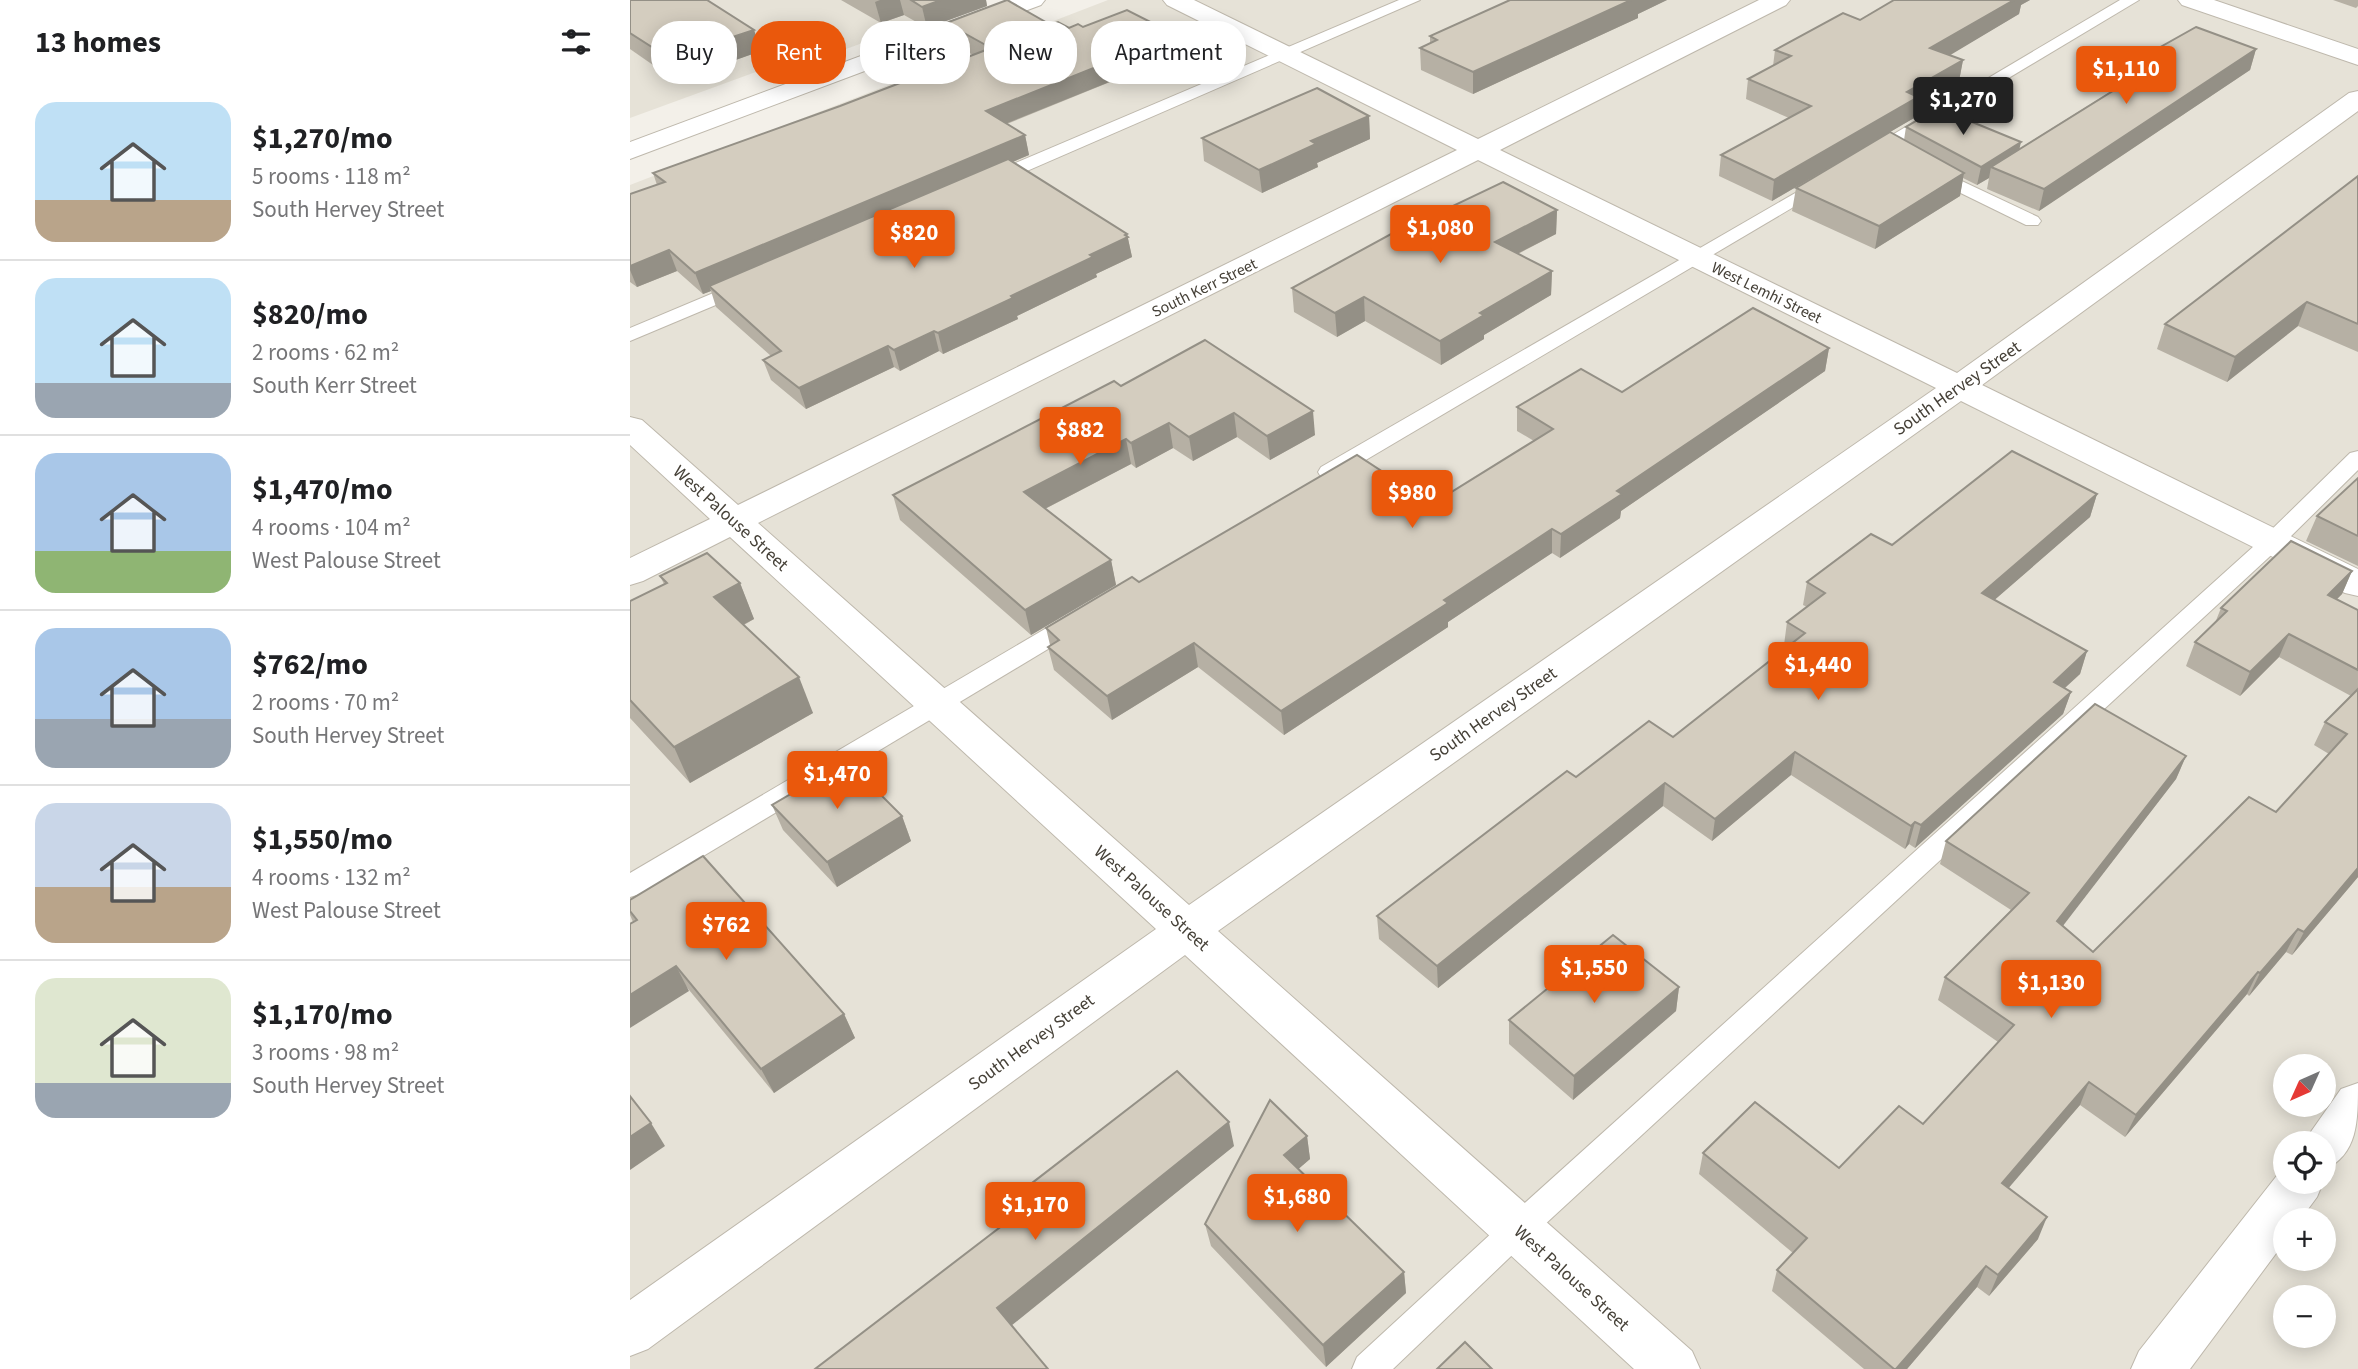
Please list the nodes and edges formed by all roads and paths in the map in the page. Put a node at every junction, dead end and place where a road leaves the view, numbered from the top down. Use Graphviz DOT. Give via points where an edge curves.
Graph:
graph roads {
  1 [pos="1033,0"];
  2 [pos="1175,0"];
  3 [pos="1412,0"];
  4 [pos="1778,0"];
  5 [pos="2131,0"];
  6 [pos="2190,0"];
  7 [pos="1285,54"];
  8 [pos="2358,57"];
  9 [pos="2358,99"];
  10 [pos="630,150"];
  11 [pos="1479,150"];
  12 [pos="1920,166"];
  13 [pos="977,187"];
  14 [pos="2032,221"];
  15 [pos="1695,257"];
  16 [pos="758,280"];
  17 [pos="630,335"];
  18 [pos="1959,387"];
  19 [pos="630,427"];
  20 [pos="2358,458"];
  21 [pos="1310,484"];
  22 [pos="735,522"];
  23 [pos="2273,542"];
  24 [pos="630,573"];
  25 [pos="2358,584"];
  26 [pos="1093,612"];
  27 [pos="936,704"];
  28 [pos="630,886"];
  29 [pos="1187,930"];
  30 [pos="2358,1104"];
  31 [pos="2336,1133"];
  32 [pos="2290,1194"];
  33 [pos="1518,1229"];
  34 [pos="630,1331"];
  35 [pos="1369,1369"];
  36 [pos="1673,1369"];
  37 [pos="2158,1369"];
  1 -- 10 [label="street"];
  2 -- 7 [label="street, West Lemhi Street"];
  3 -- 7 [label="lane"];
  4 -- 11 [label="street, South Kerr Street"];
  5 -- 15 [label="lane" via="1891,148 1844,169"];
  6 -- 8 [label="street"];
  7 -- 11 [label="street, West Lemhi Street"];
  7 -- 13 [label="lane"];
  9 -- 18 [label="street, South Hervey Street"];
  11 -- 15 [label="street, West Lemhi Street"];
  11 -- 22 [label="street, South Kerr Street"];
  12 -- 14 [label="lane"];
  15 -- 18 [label="street, West Lemhi Street"];
  15 -- 21 [label="lane"];
  16 -- 17 [label="lane"];
  18 -- 23 [label="street, West Lemhi Street"];
  18 -- 29 [label="street, South Hervey Street"];
  19 -- 22 [label="street, West Palouse Street"];
  20 -- 23 [label="lane"];
  22 -- 24 [label="street, South Kerr Street"];
  22 -- 27 [label="street, West Palouse Street"];
  23 -- 25 [label="street, West Lemhi Street"];
  23 -- 33 [label="lane"];
  26 -- 27 [label="lane"];
  27 -- 28 [label="lane"];
  27 -- 29 [label="street, West Palouse Street"];
  29 -- 33 [label="street, West Palouse Street"];
  29 -- 34 [label="street, South Hervey Street"];
  30 -- 31 [label="street"];
  32 -- 37 [label="street"];
  33 -- 35 [label="lane"];
  33 -- 36 [label="street, West Palouse Street"];
}
